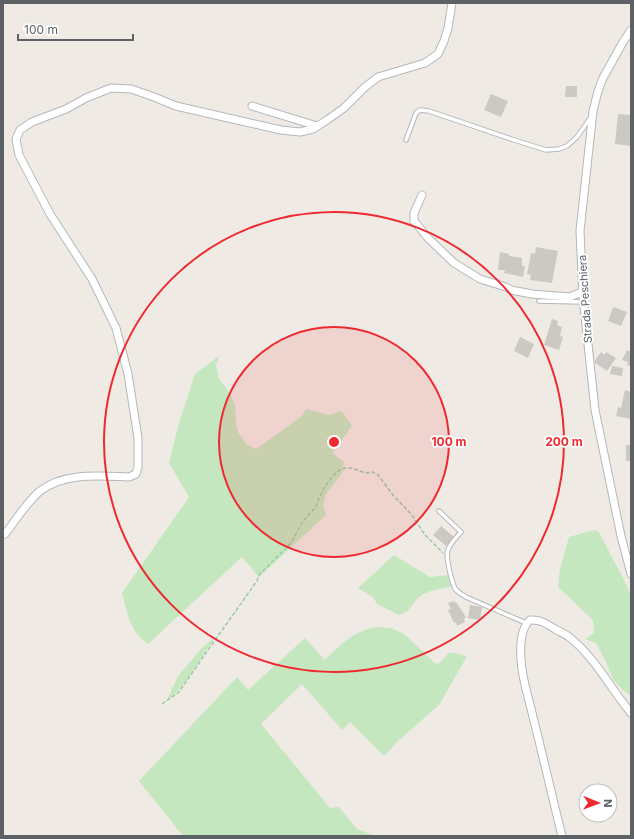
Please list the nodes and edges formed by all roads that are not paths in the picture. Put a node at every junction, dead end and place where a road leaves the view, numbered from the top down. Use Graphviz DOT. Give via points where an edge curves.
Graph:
graph roads {
  1 [pos="452,3"];
  2 [pos="631,30"];
  3 [pos="252,106"];
  4 [pos="592,118"];
  5 [pos="317,126"];
  6 [pos="406,140"];
  7 [pos="422,195"];
  8 [pos="582,292"];
  9 [pos="539,301"];
  10 [pos="583,302"];
  11 [pos="439,511"];
  12 [pos="5,534"];
  13 [pos="631,574"];
  14 [pos="526,623"];
  15 [pos="631,713"];
  16 [pos="562,836"];
  1 -- 5 [label="street" via="448,28 438,54 425,63 378,77 344,108"];
  2 -- 4 [label="street, Strada Peschiera" via="603,78"];
  3 -- 5 [label="street"];
  4 -- 6 [label="lane" via="567,146 546,150 420,110 416,113"];
  4 -- 8 [label="street, Strada Peschiera" via="580,231"];
  5 -- 12 [label="street" via="300,132 281,130 176,106 131,89 111,88 32,122 20,130 16,139 20,155 50,214 92,278 116,328 128,374 138,438 138,467 136,474 129,477 76,477 54,482 32,500"];
  7 -- 8 [label="street" via="414,213 414,221 454,263 480,279 532,294 570,297"];
  8 -- 10 [label="street, Strada Peschiera"];
  9 -- 10 [label="lane"];
  10 -- 13 [label="street, Strada Peschiera" via="595,410"];
  11 -- 14 [label="lane" via="462,532 447,551 450,572 457,591"];
  14 -- 15 [label="street" via="535,619 568,637 587,655"];
  14 -- 16 [label="street" via="520,661"];
}
